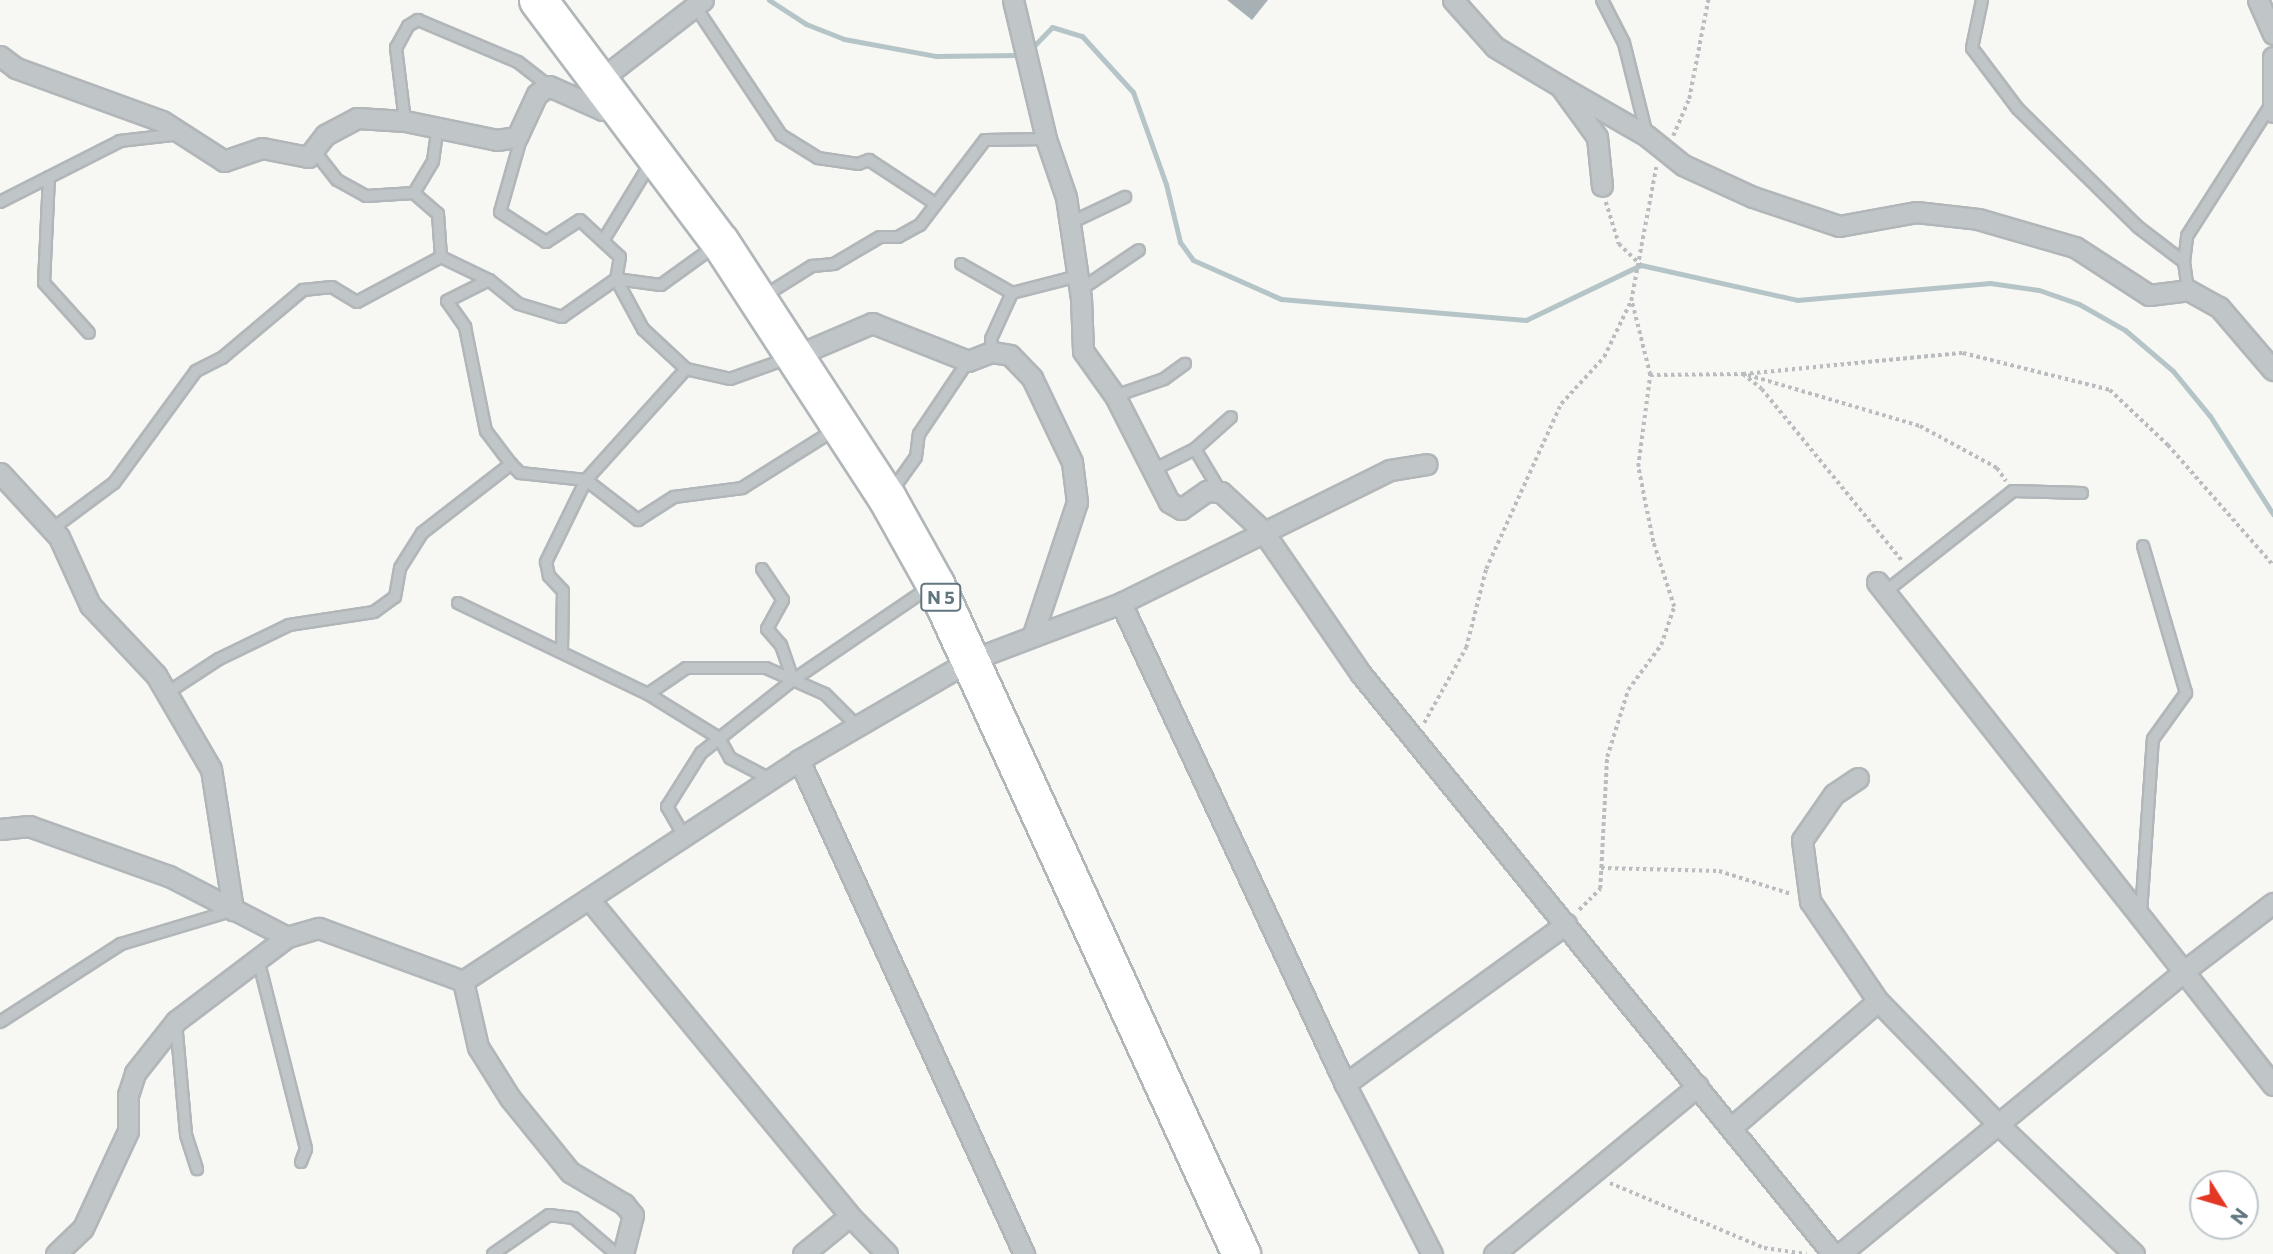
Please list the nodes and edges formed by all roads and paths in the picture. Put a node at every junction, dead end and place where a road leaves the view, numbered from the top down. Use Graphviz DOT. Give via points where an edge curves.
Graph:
graph roads {
  1 [pos="538,0"];
  2 [pos="1013,0"];
  3 [pos="1453,0"];
  4 [pos="1602,0"];
  5 [pos="1708,0"];
  6 [pos="1982,0"];
  7 [pos="2258,0"];
  8 [pos="699,3"];
  9 [pos="2273,34"];
  10 [pos="0,57"];
  11 [pos="2273,57"];
  12 [pos="549,86"];
  13 [pos="1560,86"];
  14 [pos="607,88"];
  15 [pos="2271,109"];
  16 [pos="405,121"];
  17 [pos="438,128"];
  18 [pos="523,131"];
  19 [pos="183,134"];
  20 [pos="1647,136"];
  21 [pos="1046,139"];
  22 [pos="315,152"];
  23 [pos="1666,152"];
  24 [pos="655,157"];
  25 [pos="49,177"];
  26 [pos="1602,186"];
  27 [pos="414,193"];
  28 [pos="1125,197"];
  29 [pos="0,202"];
  30 [pos="933,202"];
  31 [pos="1070,223"];
  32 [pos="603,241"];
  33 [pos="720,242"];
  34 [pos="1139,250"];
  35 [pos="441,257"];
  36 [pos="2184,262"];
  37 [pos="961,264"];
  38 [pos="1641,265"];
  39 [pos="616,279"];
  40 [pos="489,280"];
  41 [pos="1079,283"];
  42 [pos="2188,290"];
  43 [pos="1012,293"];
  44 [pos="758,300"];
  45 [pos="1631,301"];
  46 [pos="89,333"];
  47 [pos="992,352"];
  48 [pos="795,356"];
  49 [pos="968,361"];
  50 [pos="1185,364"];
  51 [pos="687,369"];
  52 [pos="2273,370"];
  53 [pos="1744,374"];
  54 [pos="1650,375"];
  55 [pos="1115,396"];
  56 [pos="1231,417"];
  57 [pos="839,427"];
  58 [pos="1195,449"];
  59 [pos="511,464"];
  60 [pos="1427,464"];
  61 [pos="1153,470"];
  62 [pos="0,473"];
  63 [pos="586,480"];
  64 [pos="2013,491"];
  65 [pos="1221,492"];
  66 [pos="2082,493"];
  67 [pos="887,498"];
  68 [pos="52,529"];
  69 [pos="1262,530"];
  70 [pos="2143,546"];
  71 [pos="2273,565"];
  72 [pos="762,569"];
  73 [pos="1911,572"];
  74 [pos="935,583"];
  75 [pos="1881,587"];
  76 [pos="458,603"];
  77 [pos="1121,603"];
  78 [pos="1033,634"];
  79 [pos="562,652"];
  80 [pos="971,660"];
  81 [pos="793,680"];
  82 [pos="167,693"];
  83 [pos="648,694"];
  84 [pos="856,725"];
  85 [pos="719,738"];
  86 [pos="1414,739"];
  87 [pos="799,760"];
  88 [pos="1858,778"];
  89 [pos="770,779"];
  90 [pos="0,829"];
  91 [pos="684,836"];
  92 [pos="1601,868"];
  93 [pos="589,899"];
  94 [pos="1810,901"];
  95 [pos="2273,904"];
  96 [pos="233,910"];
  97 [pos="2141,916"];
  98 [pos="1566,924"];
  99 [pos="287,937"];
  100 [pos="258,959"];
  101 [pos="2184,971"];
  102 [pos="463,981"];
  103 [pos="1878,1001"];
  104 [pos="176,1021"];
  105 [pos="0,1022"];
  106 [pos="1345,1084"];
  107 [pos="2273,1085"];
  108 [pos="1698,1086"];
  109 [pos="1998,1124"];
  110 [pos="1733,1126"];
  111 [pos="302,1162"];
  112 [pos="197,1169"];
  113 [pos="1592,1175"];
  114 [pos="850,1216"];
  115 [pos="56,1254"];
  116 [pos="493,1254"];
  117 [pos="616,1254"];
  118 [pos="623,1254"];
  119 [pos="803,1254"];
  120 [pos="887,1254"];
  121 [pos="1024,1254"];
  122 [pos="1241,1254"];
  123 [pos="1432,1254"];
  124 [pos="1494,1254"];
  125 [pos="1807,1254"];
  126 [pos="1833,1254"];
  127 [pos="1840,1254"];
  128 [pos="2134,1254"];
  1 -- 14 [label="highway, N 5"];
  2 -- 21 [label="street"];
  3 -- 13 [label="street" via="1495,47"];
  4 -- 20 [label="lane" via="1624,43"];
  5 -- 23 [label="path" via="1689,99"];
  6 -- 36 [label="lane" via="1972,48 2018,109 2138,227"];
  7 -- 9 [label="street"];
  8 -- 14 [label="street"];
  8 -- 30 [label="lane" via="781,135 818,158 858,164 869,160"];
  10 -- 19 [label="street" via="16,68 162,121"];
  11 -- 15 [label="street"];
  12 -- 14 [label="street" via="603,110"];
  12 -- 16 [label="lane" via="518,62 418,20 408,26 396,48"];
  12 -- 18 [label="street" via="537,94"];
  13 -- 20 [label="street"];
  13 -- 26 [label="street" via="1597,137"];
  14 -- 24 [label="highway, N 5"];
  15 -- 36 [label="lane" via="2187,236"];
  16 -- 17 [label="street"];
  16 -- 22 [label="street" via="357,118 325,135"];
  17 -- 18 [label="street" via="497,139"];
  17 -- 27 [label="lane" via="433,161"];
  18 -- 32 [label="lane" via="500,212 545,242 580,220"];
  19 -- 22 [label="street" via="224,160 262,148 300,157"];
  19 -- 25 [label="lane" via="120,141"];
  20 -- 23 [label="street"];
  21 -- 30 [label="lane" via="985,140"];
  21 -- 31 [label="street"];
  22 -- 27 [label="lane" via="337,180 366,196"];
  23 -- 38 [label="path" via="1652,173"];
  23 -- 42 [label="street" via="1683,165 1753,197 1839,226 1916,212 1978,219 2076,247 2149,295"];
  24 -- 32 [label="lane"];
  24 -- 33 [label="highway, N 5"];
  25 -- 29 [label="lane"];
  25 -- 46 [label="lane" via="44,283"];
  26 -- 38 [label="path" via="1619,244"];
  27 -- 35 [label="lane" via="438,214"];
  28 -- 31 [label="lane"];
  30 -- 44 [label="lane" via="920,225 898,237 880,237 834,264 812,266"];
  31 -- 41 [label="street"];
  32 -- 39 [label="lane" via="620,257"];
  33 -- 39 [label="lane" via="661,285"];
  33 -- 44 [label="highway, N 5"];
  34 -- 41 [label="lane"];
  35 -- 40 [label="lane"];
  35 -- 68 [label="lane" via="356,302 332,287 303,290 222,358 196,371 114,483"];
  36 -- 42 [label="lane"];
  37 -- 43 [label="lane"];
  38 -- 45 [label="path"];
  39 -- 40 [label="lane" via="562,317 519,304"];
  39 -- 51 [label="lane" via="643,328"];
  40 -- 59 [label="lane" via="447,301 465,327 486,431"];
  41 -- 43 [label="lane"];
  41 -- 55 [label="street" via="1083,351"];
  42 -- 52 [label="street" via="2219,307"];
  43 -- 47 [label="lane" via="991,339"];
  44 -- 48 [label="highway, N 5"];
  45 -- 54 [label="path"];
  45 -- 86 [label="path" via="1604,358 1561,404 1486,569 1466,648"];
  47 -- 49 [label="street"];
  47 -- 78 [label="street" via="1010,355 1032,378 1072,462 1077,502"];
  48 -- 49 [label="street" via="872,323"];
  48 -- 51 [label="lane" via="730,379"];
  48 -- 57 [label="highway, N 5"];
  49 -- 67 [label="lane" via="919,435 916,457"];
  50 -- 55 [label="lane" via="1164,379"];
  51 -- 63 [label="lane"];
  53 -- 54 [label="path"];
  53 -- 64 [label="path" via="1920,426 1997,468"];
  53 -- 71 [label="path" via="1963,354 2110,390 2168,445"];
  53 -- 73 [label="path" via="1762,389"];
  54 -- 92 [label="path" via="1638,467 1653,542 1674,607 1661,645 1628,690 1608,757"];
  55 -- 61 [label="street"];
  56 -- 58 [label="lane"];
  57 -- 63 [label="lane" via="742,488 674,497 638,520"];
  57 -- 67 [label="highway, N 5"];
  58 -- 61 [label="lane"];
  58 -- 65 [label="lane"];
  59 -- 63 [label="lane" via="520,473"];
  59 -- 82 [label="lane" via="422,533 400,568 395,597 374,612 289,625 219,659"];
  60 -- 69 [label="street" via="1390,470"];
  61 -- 65 [label="street" via="1169,502 1181,509 1207,491"];
  62 -- 68 [label="street"];
  63 -- 79 [label="lane" via="546,562 549,576 563,591"];
  64 -- 66 [label="lane"];
  64 -- 73 [label="lane"];
  65 -- 69 [label="street"];
  67 -- 74 [label="highway, N 5"];
  68 -- 82 [label="street" via="90,605 156,675"];
  69 -- 77 [label="street"];
  69 -- 86 [label="street" via="1361,674"];
  70 -- 97 [label="lane" via="2186,693 2153,739"];
  72 -- 81 [label="lane" via="783,600 767,629 781,645"];
  73 -- 75 [label="lane"];
  74 -- 80 [label="highway, N 5"];
  74 -- 81 [label="lane"];
  75 -- 97 [label="street"];
  76 -- 79 [label="lane"];
  77 -- 78 [label="street"];
  77 -- 106 [label="street"];
  78 -- 80 [label="street"];
  79 -- 83 [label="lane"];
  80 -- 84 [label="street"];
  80 -- 122 [label="highway, N 5"];
  81 -- 83 [label="lane" via="766,668 686,668"];
  81 -- 84 [label="lane" via="825,694"];
  81 -- 85 [label="lane"];
  82 -- 96 [label="street" via="211,768"];
  83 -- 85 [label="lane"];
  84 -- 87 [label="street"];
  85 -- 89 [label="lane" via="730,758"];
  85 -- 91 [label="lane" via="701,753 667,807"];
  86 -- 98 [label="street"];
  87 -- 89 [label="street"];
  87 -- 121 [label="street"];
  88 -- 94 [label="street" via="1834,794 1802,840"];
  89 -- 91 [label="street"];
  90 -- 96 [label="street" via="29,826 169,876"];
  91 -- 93 [label="street"];
  92 -- 94 [label="path" via="1720,871"];
  92 -- 98 [label="path" via="1600,888"];
  93 -- 102 [label="street"];
  93 -- 114 [label="street"];
  94 -- 103 [label="street"];
  95 -- 101 [label="street"];
  96 -- 99 [label="street"];
  96 -- 105 [label="lane" via="121,944"];
  97 -- 101 [label="street"];
  98 -- 106 [label="street"];
  98 -- 108 [label="street"];
  99 -- 100 [label="street"];
  99 -- 102 [label="street" via="319,928"];
  100 -- 104 [label="street"];
  100 -- 111 [label="lane" via="306,1149"];
  101 -- 107 [label="street"];
  101 -- 109 [label="street"];
  102 -- 118 [label="street" via="478,1047 510,1098 570,1172 624,1204 633,1215"];
  103 -- 109 [label="street"];
  103 -- 110 [label="street"];
  104 -- 112 [label="lane" via="186,1135"];
  104 -- 115 [label="street" via="135,1073 128,1095 128,1131 83,1228"];
  106 -- 123 [label="street"];
  108 -- 110 [label="street"];
  108 -- 113 [label="street"];
  109 -- 127 [label="street"];
  109 -- 128 [label="street"];
  110 -- 126 [label="street"];
  113 -- 124 [label="street"];
  113 -- 125 [label="path" via="1764,1248"];
  114 -- 119 [label="street"];
  114 -- 120 [label="street"];
  116 -- 117 [label="lane" via="549,1215 574,1218"];
}
